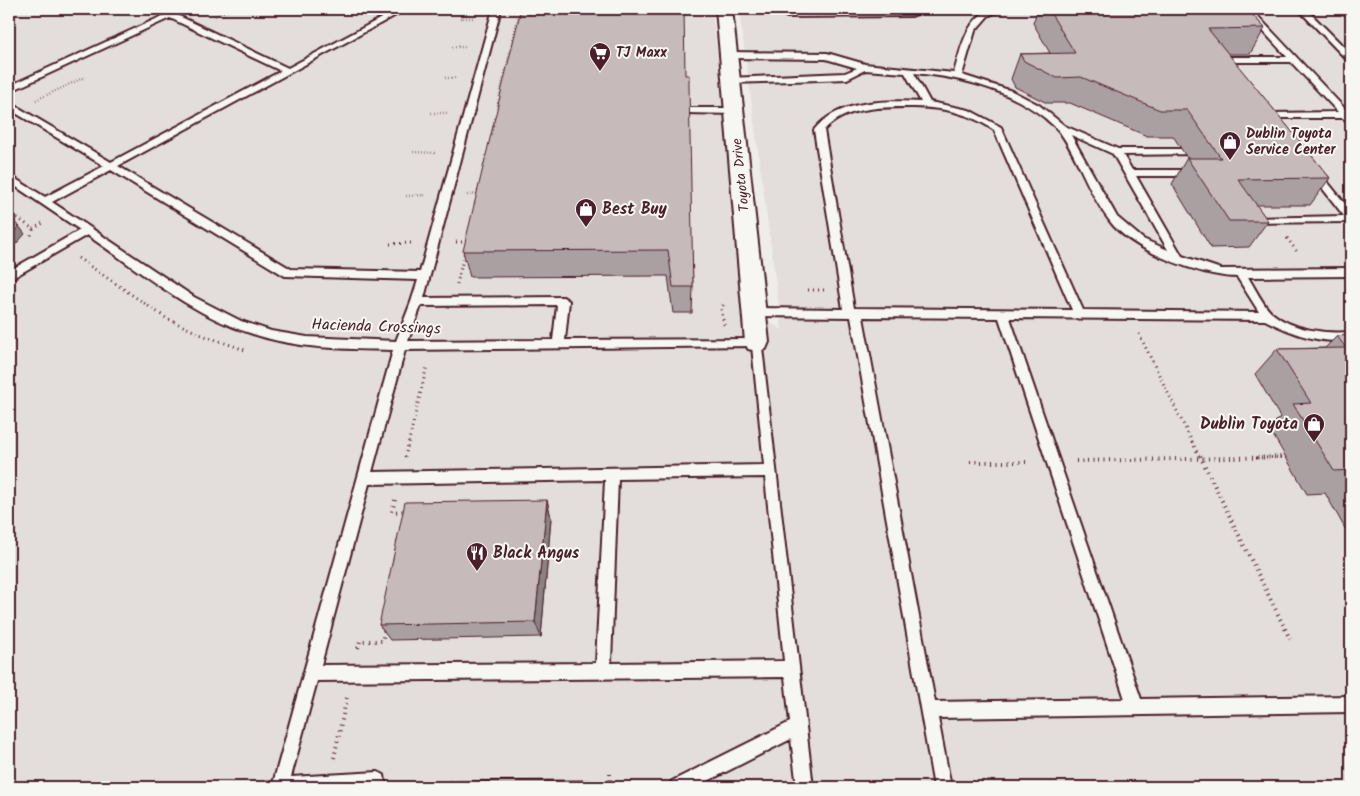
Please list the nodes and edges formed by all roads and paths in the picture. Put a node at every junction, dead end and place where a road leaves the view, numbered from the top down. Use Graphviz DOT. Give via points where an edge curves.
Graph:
graph roads {
  1 [pos="184,9"];
  2 [pos="403,9"];
  3 [pos="497,9"];
  4 [pos="520,9"];
  5 [pos="724,9"];
  6 [pos="786,9"];
  7 [pos="925,9"];
  8 [pos="999,9"];
  9 [pos="1247,9"];
  10 [pos="1302,9"];
  11 [pos="170,15"];
  12 [pos="729,55"];
  13 [pos="1294,59"];
  14 [pos="1351,59"];
  15 [pos="864,66"];
  16 [pos="908,70"];
  17 [pos="288,71"];
  18 [pos="1238,74"];
  19 [pos="956,76"];
  20 [pos="731,80"];
  21 [pos="9,89"];
  22 [pos="498,104"];
  23 [pos="9,105"];
  24 [pos="927,105"];
  25 [pos="734,111"];
  26 [pos="689,112"];
  27 [pos="1271,116"];
  28 [pos="1349,118"];
  29 [pos="1062,128"];
  30 [pos="1212,151"];
  31 [pos="1116,152"];
  32 [pos="112,166"];
  33 [pos="1310,170"];
  34 [pos="1129,173"];
  35 [pos="1207,173"];
  36 [pos="9,178"];
  37 [pos="479,186"];
  38 [pos="477,194"];
  39 [pos="44,202"];
  40 [pos="9,212"];
  41 [pos="1351,219"];
  42 [pos="1243,221"];
  43 [pos="87,231"];
  44 [pos="28,242"];
  45 [pos="466,242"];
  46 [pos="1178,259"];
  47 [pos="1240,272"];
  48 [pos="1349,275"];
  49 [pos="9,276"];
  50 [pos="424,276"];
  51 [pos="416,302"];
  52 [pos="453,302"];
  53 [pos="755,312"];
  54 [pos="852,312"];
  55 [pos="1003,314"];
  56 [pos="1079,314"];
  57 [pos="1267,316"];
  58 [pos="1138,331"];
  59 [pos="1351,336"];
  60 [pos="757,342"];
  61 [pos="558,344"];
  62 [pos="400,346"];
  63 [pos="432,346"];
  64 [pos="1286,457"];
  65 [pos="1201,459"];
  66 [pos="1107,460"];
  67 [pos="771,471"];
  68 [pos="612,474"];
  69 [pos="364,478"];
  70 [pos="400,478"];
  71 [pos="411,510"];
  72 [pos="386,622"];
  73 [pos="1290,639"];
  74 [pos="792,669"];
  75 [pos="603,671"];
  76 [pos="311,673"];
  77 [pos="352,673"];
  78 [pos="1351,704"];
  79 [pos="1136,707"];
  80 [pos="927,710"];
  81 [pos="798,726"];
  82 [pos="610,774"];
  83 [pos="451,777"];
  84 [pos="328,784"];
  85 [pos="280,787"];
  86 [pos="378,787"];
  87 [pos="449,787"];
  88 [pos="610,787"];
  89 [pos="678,787"];
  90 [pos="805,787"];
  91 [pos="942,787"];
  1 -- 11 [label="lane"];
  2 -- 17 [label="lane"];
  3 -- 50 [label="lane"];
  4 -- 22 [label="path"];
  5 -- 12 [label="street, Toyota Drive"];
  6 -- 7 [label="lane" via="787,16 912,14"];
  8 -- 19 [label="lane" via="985,14 971,31"];
  9 -- 13 [label="lane"];
  10 -- 14 [label="lane"];
  11 -- 17 [label="lane"];
  11 -- 21 [label="lane"];
  12 -- 15 [label="lane" via="828,56"];
  12 -- 20 [label="street, Toyota Drive"];
  13 -- 18 [label="lane" via="1227,60"];
  13 -- 28 [label="lane"];
  15 -- 16 [label="lane"];
  15 -- 20 [label="lane" via="847,76"];
  16 -- 19 [label="lane"];
  16 -- 24 [label="lane"];
  17 -- 32 [label="lane"];
  19 -- 29 [label="lane" via="1009,93 1036,106"];
  20 -- 25 [label="street, Toyota Drive"];
  23 -- 32 [label="lane"];
  24 -- 54 [label="lane" via="854,109 833,117 819,130"];
  24 -- 56 [label="lane" via="961,110 984,118 998,129"];
  25 -- 26 [label="lane"];
  25 -- 53 [label="street, Toyota Drive"];
  27 -- 28 [label="lane"];
  29 -- 31 [label="lane"];
  29 -- 46 [label="lane" via="1113,219 1139,242"];
  30 -- 31 [label="lane"];
  31 -- 34 [label="lane"];
  32 -- 39 [label="lane"];
  32 -- 50 [label="lane" via="289,272"];
  33 -- 41 [label="lane"];
  34 -- 35 [label="lane"];
  34 -- 46 [label="lane"];
  36 -- 39 [label="lane, Hacienda Crossings"];
  37 -- 38 [label="path"];
  39 -- 43 [label="lane, Hacienda Crossings"];
  40 -- 44 [label="path" via="33,229"];
  41 -- 42 [label="lane"];
  43 -- 49 [label="lane"];
  43 -- 62 [label="lane, Hacienda Crossings" via="187,298 254,330 300,340"];
  45 -- 52 [label="path"];
  46 -- 47 [label="lane" via="1221,272"];
  47 -- 48 [label="lane"];
  47 -- 57 [label="lane"];
  50 -- 51 [label="lane"];
  51 -- 52 [label="lane"];
  51 -- 62 [label="lane"];
  52 -- 61 [label="lane" via="563,301"];
  53 -- 54 [label="lane"];
  53 -- 60 [label="street, Toyota Drive"];
  54 -- 55 [label="lane"];
  54 -- 80 [label="lane"];
  55 -- 56 [label="lane"];
  55 -- 79 [label="lane"];
  56 -- 57 [label="lane"];
  57 -- 59 [label="lane" via="1294,330 1334,338"];
  58 -- 65 [label="path"];
  60 -- 61 [label="lane, Hacienda Crossings"];
  60 -- 67 [label="lane"];
  61 -- 63 [label="lane, Hacienda Crossings"];
  62 -- 63 [label="lane, Hacienda Crossings"];
  62 -- 69 [label="lane"];
  63 -- 70 [label="path"];
  64 -- 65 [label="path"];
  65 -- 66 [label="path"];
  65 -- 73 [label="path"];
  67 -- 68 [label="lane"];
  67 -- 74 [label="lane"];
  68 -- 70 [label="lane"];
  68 -- 75 [label="lane"];
  69 -- 70 [label="lane"];
  69 -- 76 [label="lane"];
  70 -- 71 [label="path" via="392,512"];
  72 -- 77 [label="path" via="382,641 360,641"];
  74 -- 75 [label="lane"];
  74 -- 81 [label="lane"];
  75 -- 77 [label="lane"];
  76 -- 77 [label="lane"];
  76 -- 85 [label="lane"];
  77 -- 84 [label="path"];
  78 -- 79 [label="lane"];
  79 -- 80 [label="lane"];
  80 -- 91 [label="lane"];
  81 -- 89 [label="lane"];
  81 -- 90 [label="lane"];
  82 -- 88 [label="path"];
  83 -- 87 [label="path"];
  84 -- 85 [label="lane"];
  84 -- 86 [label="lane" via="378,781"];
}
